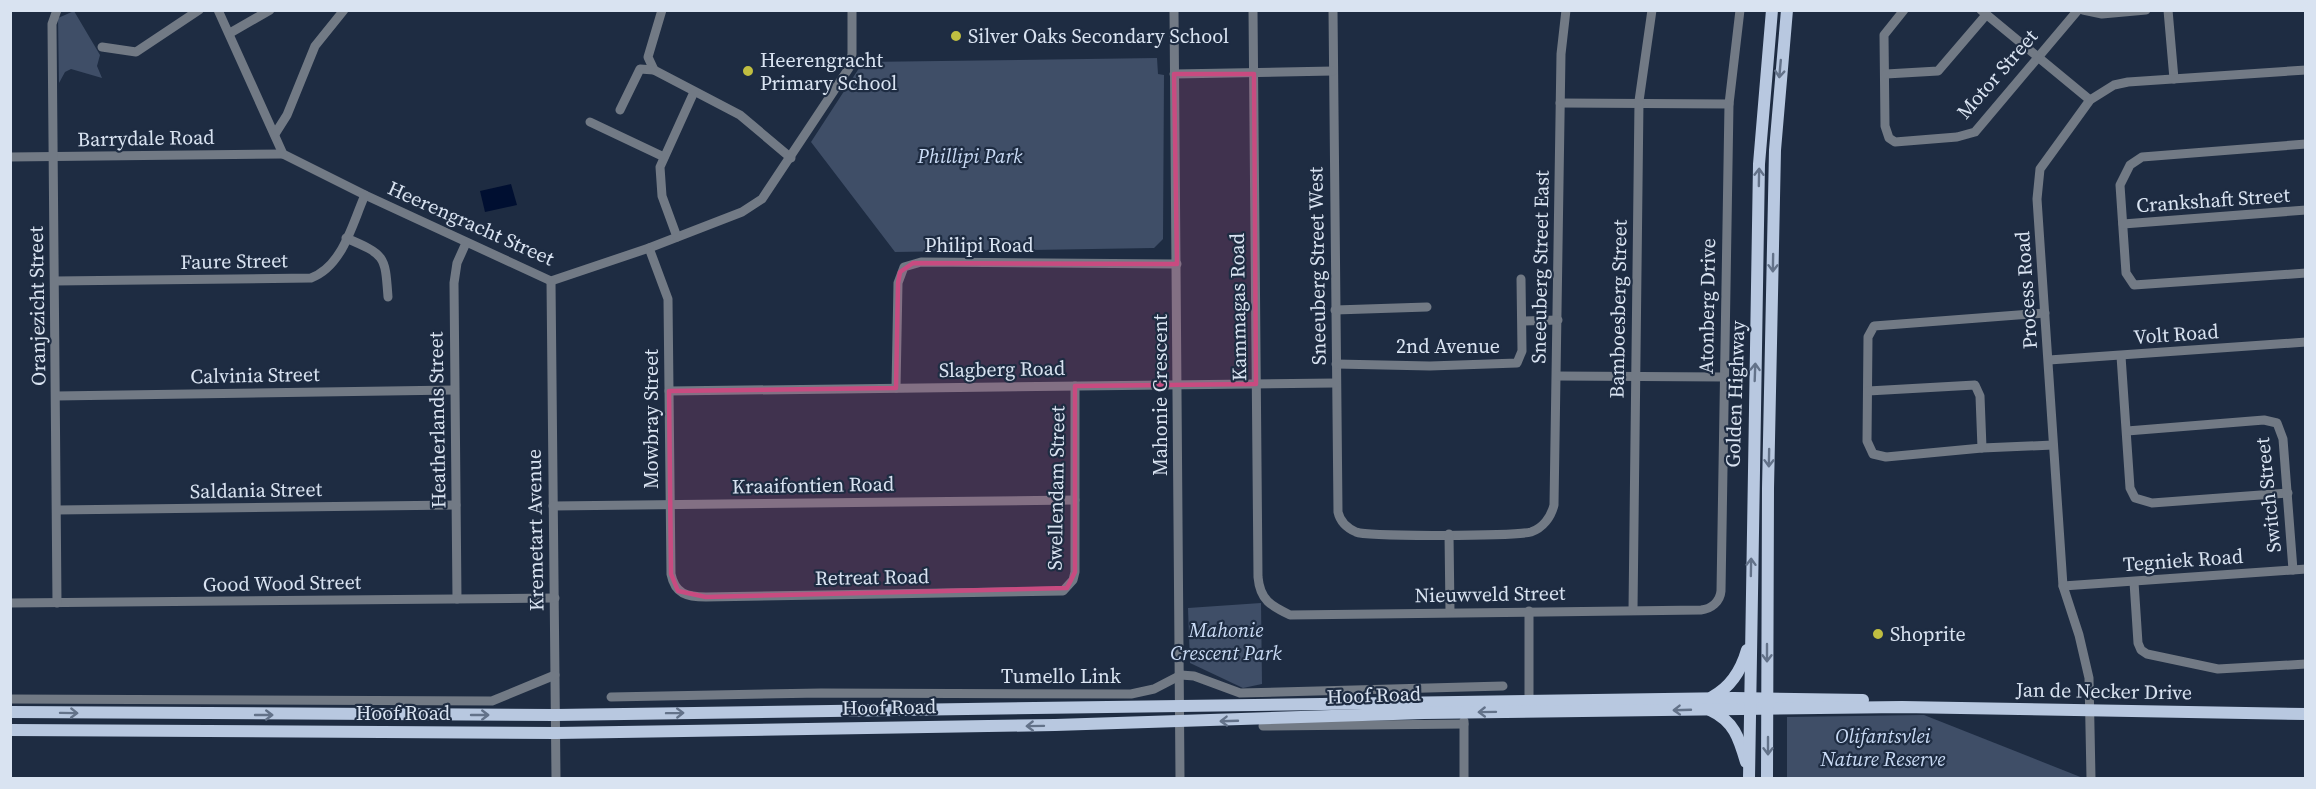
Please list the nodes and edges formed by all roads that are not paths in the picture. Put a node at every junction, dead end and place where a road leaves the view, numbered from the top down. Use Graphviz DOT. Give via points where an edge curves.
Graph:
graph roads {
  1 [pos="57,10"];
  2 [pos="199,10"];
  3 [pos="218,10"];
  4 [pos="270,10"];
  5 [pos="344,10"];
  6 [pos="662,10"];
  7 [pos="852,10"];
  8 [pos="1174,10"];
  9 [pos="1253,10"];
  10 [pos="1333,10"];
  11 [pos="1566,10"];
  12 [pos="1652,10"];
  13 [pos="1740,10"];
  14 [pos="1772,10"];
  15 [pos="1787,10"];
  16 [pos="1904,10"];
  17 [pos="2078,10"];
  18 [pos="2083,10"];
  19 [pos="2146,10"];
  20 [pos="2168,10"];
  21 [pos="1984,13"];
  22 [pos="230,33"];
  23 [pos="102,48"];
  24 [pos="2037,56"];
  25 [pos="654,70"];
  26 [pos="2306,70"];
  27 [pos="1333,71"];
  28 [pos="1174,74"];
  29 [pos="1254,74"];
  30 [pos="1886,74"];
  31 [pos="2174,79"];
  32 [pos="694,92"];
  33 [pos="2090,100"];
  34 [pos="1640,101"];
  35 [pos="1560,103"];
  36 [pos="1729,104"];
  37 [pos="620,110"];
  38 [pos="590,122"];
  39 [pos="275,134"];
  40 [pos="2306,144"];
  41 [pos="283,153"];
  42 [pos="10,157"];
  43 [pos="53,157"];
  44 [pos="664,157"];
  45 [pos="791,158"];
  46 [pos="365,195"];
  47 [pos="2306,210"];
  48 [pos="2123,225"];
  49 [pos="677,237"];
  50 [pos="346,238"];
  51 [pos="466,243"];
  52 [pos="649,248"];
  53 [pos="1178,264"];
  54 [pos="2306,273"];
  55 [pos="1521,279"];
  56 [pos="55,281"];
  57 [pos="551,281"];
  58 [pos="388,297"];
  59 [pos="1427,307"];
  60 [pos="1335,309"];
  61 [pos="2045,313"];
  62 [pos="1558,320"];
  63 [pos="1523,321"];
  64 [pos="2306,342"];
  65 [pos="2121,356"];
  66 [pos="2049,360"];
  67 [pos="1336,364"];
  68 [pos="1557,376"];
  69 [pos="1635,376"];
  70 [pos="1724,377"];
  71 [pos="1335,383"];
  72 [pos="1256,384"];
  73 [pos="1177,385"];
  74 [pos="1075,386"];
  75 [pos="896,388"];
  76 [pos="454,390"];
  77 [pos="669,391"];
  78 [pos="1868,392"];
  79 [pos="56,396"];
  80 [pos="2127,431"];
  81 [pos="2053,445"];
  82 [pos="1982,448"];
  83 [pos="2288,492"];
  84 [pos="1075,500"];
  85 [pos="669,504"];
  86 [pos="456,505"];
  87 [pos="553,506"];
  88 [pos="57,510"];
  89 [pos="1449,534"];
  90 [pos="2306,569"];
  91 [pos="2293,570"];
  92 [pos="2134,582"];
  93 [pos="2063,586"];
  94 [pos="1066,588"];
  95 [pos="678,591"];
  96 [pos="555,598"];
  97 [pos="457,599"];
  98 [pos="1265,601"];
  99 [pos="1717,601"];
  100 [pos="10,603"];
  101 [pos="57,603"];
  102 [pos="1633,610"];
  103 [pos="1529,611"];
  104 [pos="1450,612"];
  105 [pos="1750,639"];
  106 [pos="2306,664"];
  107 [pos="555,675"];
  108 [pos="1180,675"];
  109 [pos="1503,686"];
  110 [pos="610,697"];
  111 [pos="10,699"];
  112 [pos="1752,703"];
  113 [pos="1768,703"];
  114 [pos="1708,704"];
  115 [pos="1180,706"];
  116 [pos="1530,706"];
  117 [pos="2091,710"];
  118 [pos="10,712"];
  119 [pos="1464,713"];
  120 [pos="2306,714"];
  121 [pos="555,715"];
  122 [pos="1180,722"];
  123 [pos="1263,726"];
  124 [pos="10,730"];
  125 [pos="556,733"];
  126 [pos="1749,775"];
  127 [pos="556,778"];
  128 [pos="1180,778"];
  129 [pos="1464,778"];
  130 [pos="1767,778"];
  131 [pos="2091,778"];
  1 -- 43 [label="street, Oranjezicht Street" via="52,24"];
  2 -- 23 [label="street" via="136,52"];
  3 -- 22 [label="street"];
  4 -- 22 [label="street"];
  5 -- 39 [label="street" via="315,46 287,115"];
  6 -- 25 [label="street" via="648,57"];
  7 -- 45 [label="street, Heerengracht Street" via="849,68"];
  8 -- 28 [label="street, Mahonie Crescent"];
  9 -- 29 [label="street, Kammagas Road"];
  10 -- 27 [label="street, Sneeuberg Street West"];
  11 -- 35 [label="street, Sneeuberg Street East"];
  12 -- 34 [label="street, Bamboesberg Street"];
  13 -- 36 [label="street, Atonberg Drive"];
  105 -- 14 [label="main road, Golden Highway, one-way" via="1759,164"];
  15 -- 113 [label="main road, Golden Highway, one-way" via="1775,150"];
  16 -- 30 [label="street, Motor Street" via="1885,33"];
  17 -- 24 [label="street, Motor Street"];
  18 -- 19 [label="street" via="2095,14"];
  20 -- 31 [label="street"];
  21 -- 24 [label="street"];
  21 -- 30 [label="street" via="1938,71"];
  22 -- 39 [label="street"];
  24 -- 30 [label="street, Motor Street" via="1978,128 1958,137 1892,141 1885,126"];
  24 -- 33 [label="street"];
  25 -- 32 [label="street"];
  25 -- 37 [label="street" via="640,69"];
  26 -- 31 [label="street, Process Road"];
  27 -- 29 [label="street"];
  27 -- 60 [label="street, Sneeuberg Street West"];
  28 -- 29 [label="street"];
  28 -- 53 [label="street, Mahonie Crescent"];
  29 -- 72 [label="street, Kammagas Road"];
  31 -- 33 [label="street, Process Road" via="2121,83"];
  32 -- 44 [label="street"];
  32 -- 45 [label="street" via="740,115"];
  33 -- 61 [label="street, Process Road" via="2043,164 2038,178"];
  34 -- 35 [label="street"];
  34 -- 36 [label="street"];
  34 -- 69 [label="street, Bamboesberg Street"];
  35 -- 62 [label="street, Sneeuberg Street East"];
  36 -- 70 [label="street, Atonberg Drive"];
  38 -- 44 [label="street"];
  39 -- 41 [label="street"];
  40 -- 48 [label="street" via="2142,157 2122,177"];
  41 -- 43 [label="street, Barrydale Road"];
  41 -- 46 [label="street, Heerengracht Street"];
  42 -- 43 [label="street, Barrydale Road"];
  43 -- 56 [label="street, Oranjezicht Street"];
  44 -- 49 [label="street" via="661,186"];
  45 -- 49 [label="street, Heerengracht Street" via="768,193 752,207"];
  46 -- 50 [label="street, Faure Street"];
  46 -- 51 [label="street, Heerengracht Street"];
  47 -- 48 [label="street, Crankshaft Street"];
  48 -- 54 [label="street" via="2126,273 2138,286"];
  49 -- 52 [label="street, Heerengracht Street"];
  50 -- 56 [label="street, Faure Street" via="329,268 311,278"];
  50 -- 58 [label="street" via="382,257"];
  51 -- 57 [label="street, Heerengracht Street"];
  51 -- 76 [label="street, Heatherlands Street" via="455,272"];
  52 -- 57 [label="street, Heerengracht Street"];
  52 -- 77 [label="street, Mowbray Street" via="668,299"];
  53 -- 73 [label="street, Mahonie Crescent"];
  53 -- 75 [label="street, Philipi Road" via="921,262 904,267 898,283"];
  55 -- 63 [label="street, 2nd Avenue"];
  56 -- 79 [label="street, Oranjezicht Street"];
  57 -- 87 [label="street, Kremetart Avenue"];
  59 -- 60 [label="street"];
  60 -- 67 [label="street, Sneeuberg Street West"];
  61 -- 66 [label="street, Process Road"];
  61 -- 78 [label="street" via="1874,326 1868,337"];
  62 -- 63 [label="street, 2nd Avenue"];
  62 -- 68 [label="street, Sneeuberg Street East"];
  63 -- 67 [label="street, 2nd Avenue" via="1521,356 1514,364"];
  64 -- 65 [label="street, Volt Road"];
  65 -- 66 [label="street, Volt Road"];
  65 -- 80 [label="street"];
  66 -- 81 [label="street, Process Road"];
  67 -- 71 [label="street, Sneeuberg Street West"];
  68 -- 69 [label="street"];
  68 -- 89 [label="street, Sneeuberg Street East" via="1554,506 1546,521 1533,531 1522,533"];
  69 -- 70 [label="street"];
  69 -- 102 [label="street, Bamboesberg Street"];
  70 -- 99 [label="street, Atonberg Drive" via="1721,591"];
  71 -- 72 [label="street, Slagberg Road"];
  71 -- 89 [label="street, Sneeuberg Street West" via="1336,502 1342,520 1350,529 1365,534"];
  72 -- 73 [label="street, Slagberg Road"];
  72 -- 98 [label="street, Kammagas Road" via="1258,577"];
  73 -- 74 [label="street, Slagberg Road"];
  73 -- 108 [label="street, Mahonie Crescent"];
  74 -- 75 [label="street, Slagberg Road"];
  74 -- 84 [label="street, Swellendam Street"];
  75 -- 77 [label="street, Slagberg Road"];
  76 -- 79 [label="street, Calvinia Street"];
  76 -- 86 [label="street, Heatherlands Street"];
  77 -- 85 [label="street, Mowbray Street"];
  78 -- 82 [label="street" via="1975,384 1980,396"];
  78 -- 82 [label="street" via="1867,441 1873,454 1886,457"];
  79 -- 88 [label="street, Oranjezicht Street"];
  80 -- 83 [label="street, Switch Street" via="2274,421 2282,433"];
  80 -- 83 [label="street" via="2130,492 2142,501"];
  81 -- 82 [label="street"];
  81 -- 93 [label="street, Process Road"];
  83 -- 91 [label="street, Switch Street"];
  84 -- 85 [label="street, Kraaifontien Road"];
  84 -- 94 [label="street, Swellendam Street" via="1075,572"];
  85 -- 87 [label="street, Kraaifontien Road"];
  85 -- 95 [label="street, Mowbray Street" via="671,574"];
  86 -- 88 [label="street, Saldania Street"];
  86 -- 97 [label="street, Heatherlands Street"];
  87 -- 96 [label="street, Kremetart Avenue"];
  88 -- 101 [label="street, Oranjezicht Street"];
  89 -- 104 [label="street"];
  90 -- 91 [label="street, Tegniek Road"];
  91 -- 92 [label="street, Tegniek Road"];
  92 -- 93 [label="street, Tegniek Road"];
  92 -- 106 [label="street" via="2138,642 2147,654 2218,669"];
  93 -- 117 [label="street, Process Road" via="2087,664"];
  94 -- 95 [label="street, Retreat Road" via="1059,592 706,597"];
  96 -- 97 [label="street, Good Wood Street"];
  96 -- 107 [label="street, Kremetart Avenue"];
  97 -- 101 [label="street, Good Wood Street"];
  98 -- 104 [label="street, Nieuwveld Street" via="1290,615"];
  99 -- 102 [label="street, Nieuwveld Street" via="1703,610"];
  100 -- 101 [label="street, Good Wood Street"];
  102 -- 103 [label="street, Nieuwveld Street"];
  103 -- 104 [label="street, Nieuwveld Street"];
  103 -- 116 [label="street"];
  105 -- 112 [label="main road, Golden Highway"];
  105 -- 114 [label="main road" via="1736,675"];
  107 -- 111 [label="street" via="492,700"];
  107 -- 121 [label="street, Kremetart Avenue"];
  108 -- 109 [label="street" via="1194,676 1240,693"];
  108 -- 110 [label="street, Tumello Link" via="1154,689 1131,694"];
  108 -- 115 [label="street, Mahonie Crescent"];
  112 -- 113 [label="main road, Hoof Road"];
  112 -- 114 [label="main road, Hoof Road"];
  112 -- 126 [label="main road, Golden Highway"];
  113 -- 117 [label="main road, Jan de Necker Drive" via="1861,700 1902,707"];
  113 -- 130 [label="main road, Golden Highway, one-way"];
  114 -- 116 [label="main road, Hoof Road"];
  114 -- 126 [label="main road" via="1738,735"];
  115 -- 119 [label="main road, Hoof Road"];
  121 -- 115 [label="main road, Hoof Road, one-way"];
  115 -- 122 [label="street, Mahonie Crescent"];
  116 -- 119 [label="main road, Hoof Road"];
  117 -- 120 [label="main road, Jan de Necker Drive"];
  117 -- 131 [label="street, Process Road"];
  118 -- 121 [label="main road, Hoof Road, one-way"];
  119 -- 122 [label="main road, Hoof Road, one-way"];
  119 -- 123 [label="street"];
  119 -- 129 [label="street"];
  121 -- 125 [label="street, Kremetart Avenue"];
  122 -- 125 [label="main road, Hoof Road, one-way"];
  122 -- 128 [label="street, Mahonie Crescent"];
  124 -- 125 [label="main road, Hoof Road"];
  125 -- 127 [label="street, Kremetart Avenue"];
}
